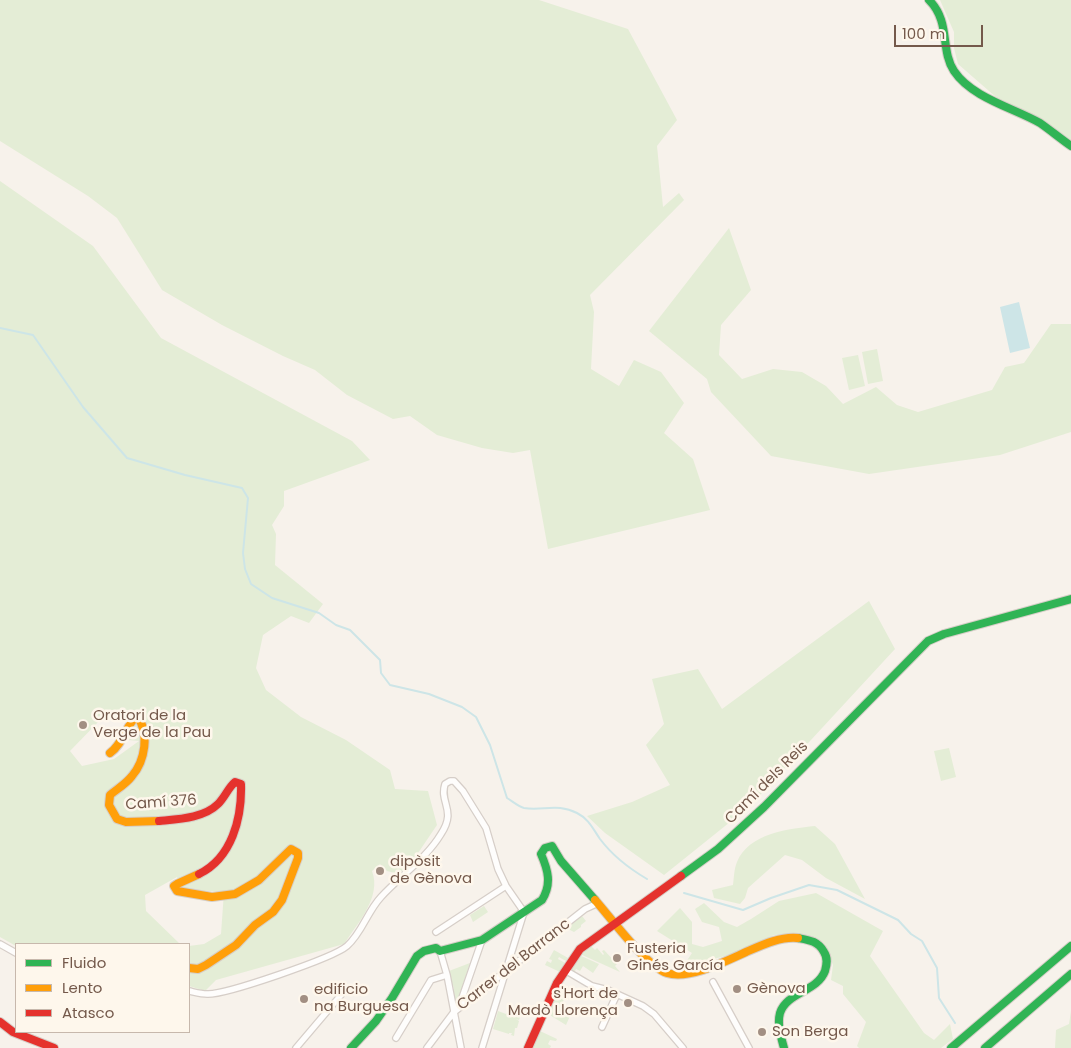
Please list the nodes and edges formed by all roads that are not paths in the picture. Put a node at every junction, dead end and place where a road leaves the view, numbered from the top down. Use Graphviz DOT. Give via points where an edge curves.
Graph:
graph roads {
  1 [pos="929,0"];
  2 [pos="1071,146"];
  3 [pos="1071,599"];
  4 [pos="110,753"];
  5 [pos="506,886"];
  6 [pos="598,903"];
  7 [pos="585,909"];
  8 [pos="524,912"];
  9 [pos="613,920"];
  10 [pos="436,932"];
  11 [pos="482,940"];
  12 [pos="0,944"];
  13 [pos="1071,946"];
  14 [pos="440,951"];
  15 [pos="15,952"];
  16 [pos="190,968"];
  17 [pos="565,970"];
  18 [pos="506,973"];
  19 [pos="1071,974"];
  20 [pos="447,975"];
  21 [pos="713,982"];
  22 [pos="190,991"];
  23 [pos="618,994"];
  24 [pos="341,995"];
  25 [pos="454,1012"];
  26 [pos="0,1022"];
  27 [pos="602,1027"];
  28 [pos="396,1038"];
  29 [pos="54,1048"];
  30 [pos="296,1048"];
  31 [pos="351,1048"];
  32 [pos="427,1048"];
  33 [pos="461,1048"];
  34 [pos="482,1048"];
  35 [pos="528,1048"];
  36 [pos="683,1048"];
  37 [pos="749,1048"];
  38 [pos="784,1048"];
  39 [pos="951,1048"];
  40 [pos="984,1048"];
  1 -- 2 [label="main road" via="944,26 948,56 954,71 963,81 990,100 1039,123"];
  3 -- 9 [label="main road, Camí dels Reis" via="928,641 718,849"];
  4 -- 16 [label="main road, Camí 376" via="120,746 132,719 140,718 144,729 142,757 132,776 110,795 109,805 117,819 126,822 206,813 224,800 231,785 235,782 241,784 241,812 220,859 200,874 179,881 174,886 177,891 221,897 236,894 271,870 287,851 298,853 282,900 273,912 206,966"];
  5 -- 8 [label="street"];
  5 -- 10 [label="street"];
  5 -- 22 [label="street" via="486,828 463,791 450,781 444,789 449,818 441,834 381,897 346,947 310,964 231,990 207,994"];
  6 -- 7 [label="street, Carrer del Barranc"];
  6 -- 8 [label="main road" via="552,846 547,846 541,854 548,871 546,894"];
  6 -- 9 [label="main road"];
  7 -- 9 [label="street, Carrer del Barranc" via="597,909"];
  7 -- 18 [label="street, Carrer del Barranc"];
  8 -- 11 [label="main road"];
  8 -- 18 [label="street"];
  9 -- 17 [label="main road, Camí dels Reis" via="580,949"];
  9 -- 38 [label="main road" via="651,965 664,973 674,974 727,961 779,939 795,936 817,943 827,958 825,974 815,986 796,995 781,1010 779,1022"];
  11 -- 14 [label="main road"];
  11 -- 25 [label="street"];
  12 -- 15 [label="street"];
  13 -- 39 [label="main road"];
  14 -- 20 [label="street"];
  14 -- 31 [label="main road" via="436,948 420,953 376,1021"];
  17 -- 23 [label="street" via="592,986"];
  17 -- 35 [label="main road, Camí dels Reis"];
  18 -- 25 [label="street, Carrer del Barranc"];
  18 -- 34 [label="street"];
  19 -- 40 [label="main road"];
  20 -- 25 [label="street"];
  20 -- 28 [label="street" via="431,980"];
  21 -- 37 [label="street"];
  23 -- 27 [label="street"];
  23 -- 36 [label="street" via="654,1014"];
  24 -- 30 [label="street"];
  25 -- 32 [label="street, Carrer del Barranc"];
  25 -- 33 [label="street"];
  26 -- 29 [label="main road" via="15,1035"];
}
